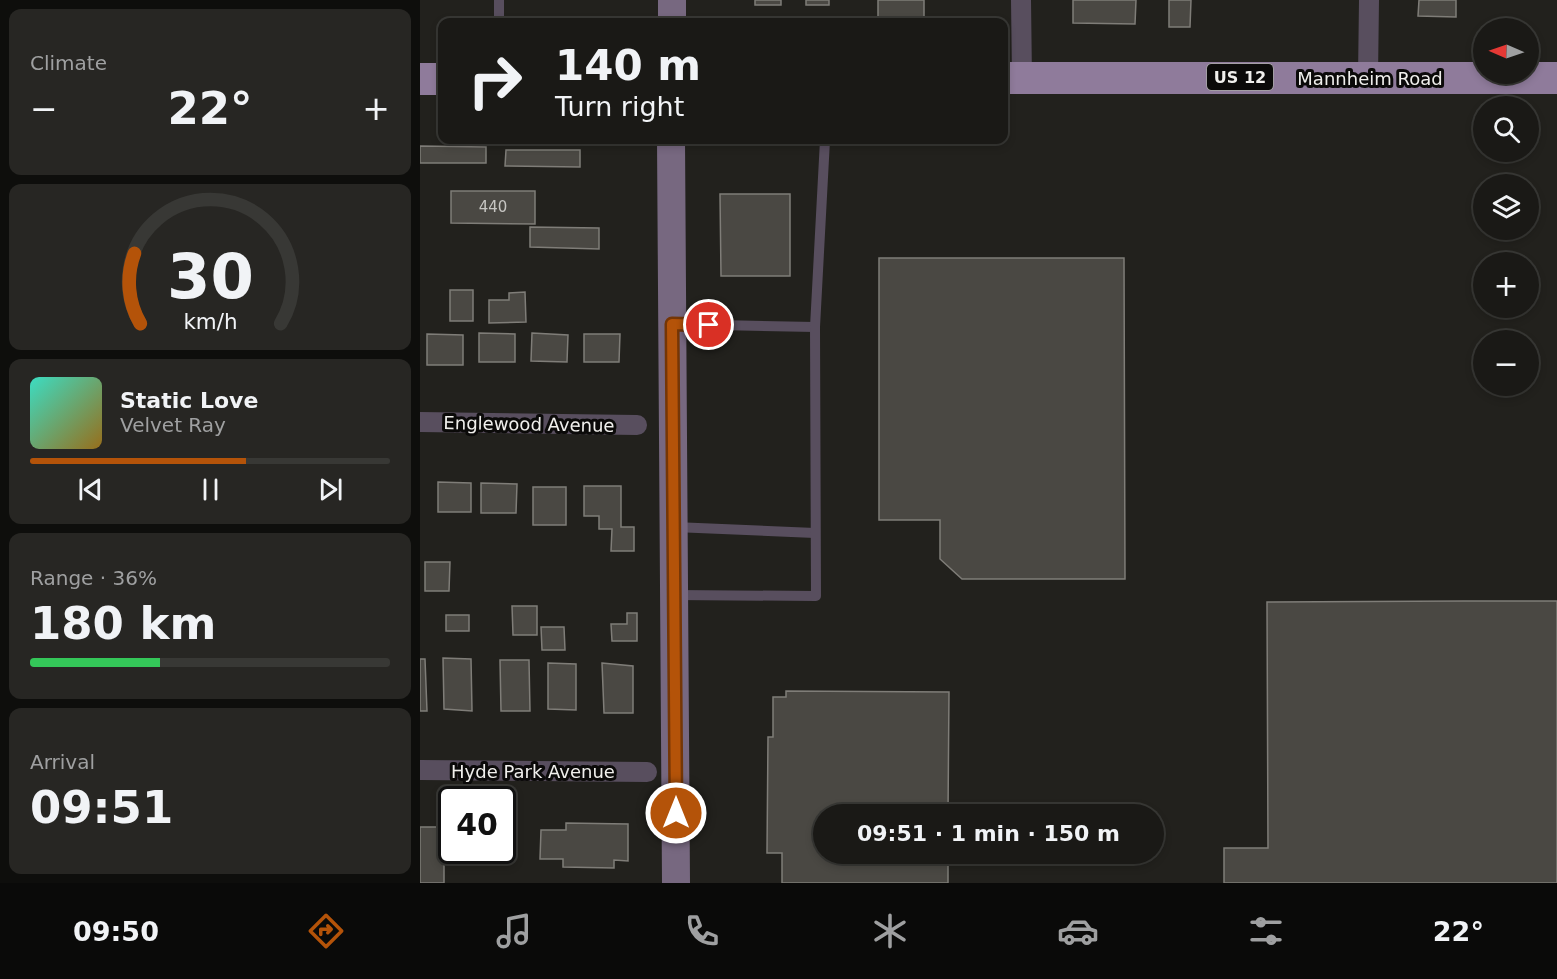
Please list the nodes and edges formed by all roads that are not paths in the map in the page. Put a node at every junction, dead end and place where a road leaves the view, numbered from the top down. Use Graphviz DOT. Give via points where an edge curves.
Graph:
graph roads {
  1 [pos="499,0"];
  2 [pos="672,0"];
  3 [pos="1021,0"];
  4 [pos="1369,0"];
  5 [pos="499,18"];
  6 [pos="672,18"];
  7 [pos="1368,77"];
  8 [pos="1013,78"];
  9 [pos="1557,78"];
  10 [pos="420,79"];
  11 [pos="438,79"];
  12 [pos="672,144"];
  13 [pos="825,144"];
  14 [pos="672,324"];
  15 [pos="815,327"];
  16 [pos="420,422"];
  17 [pos="637,425"];
  18 [pos="673,527"];
  19 [pos="815,533"];
  20 [pos="674,595"];
  21 [pos="420,770"];
  22 [pos="647,772"];
  23 [pos="676,883"];
  1 -- 5 [label="lane"];
  2 -- 6 [label="street"];
  3 -- 8 [label="street"];
  4 -- 7 [label="street"];
  7 -- 8 [label="main road, Mannheim Road / US 12"];
  7 -- 9 [label="main road, Mannheim Road / US 12"];
  10 -- 11 [label="main road"];
  12 -- 14 [label="street"];
  13 -- 15 [label="lane"];
  14 -- 15 [label="lane"];
  14 -- 18 [label="street"];
  15 -- 19 [label="lane"];
  16 -- 17 [label="street, Englewood Avenue"];
  18 -- 19 [label="lane"];
  18 -- 20 [label="street"];
  19 -- 20 [label="lane" via="816,596"];
  20 -- 23 [label="street"];
  21 -- 22 [label="street, Hyde Park Avenue"];
}
